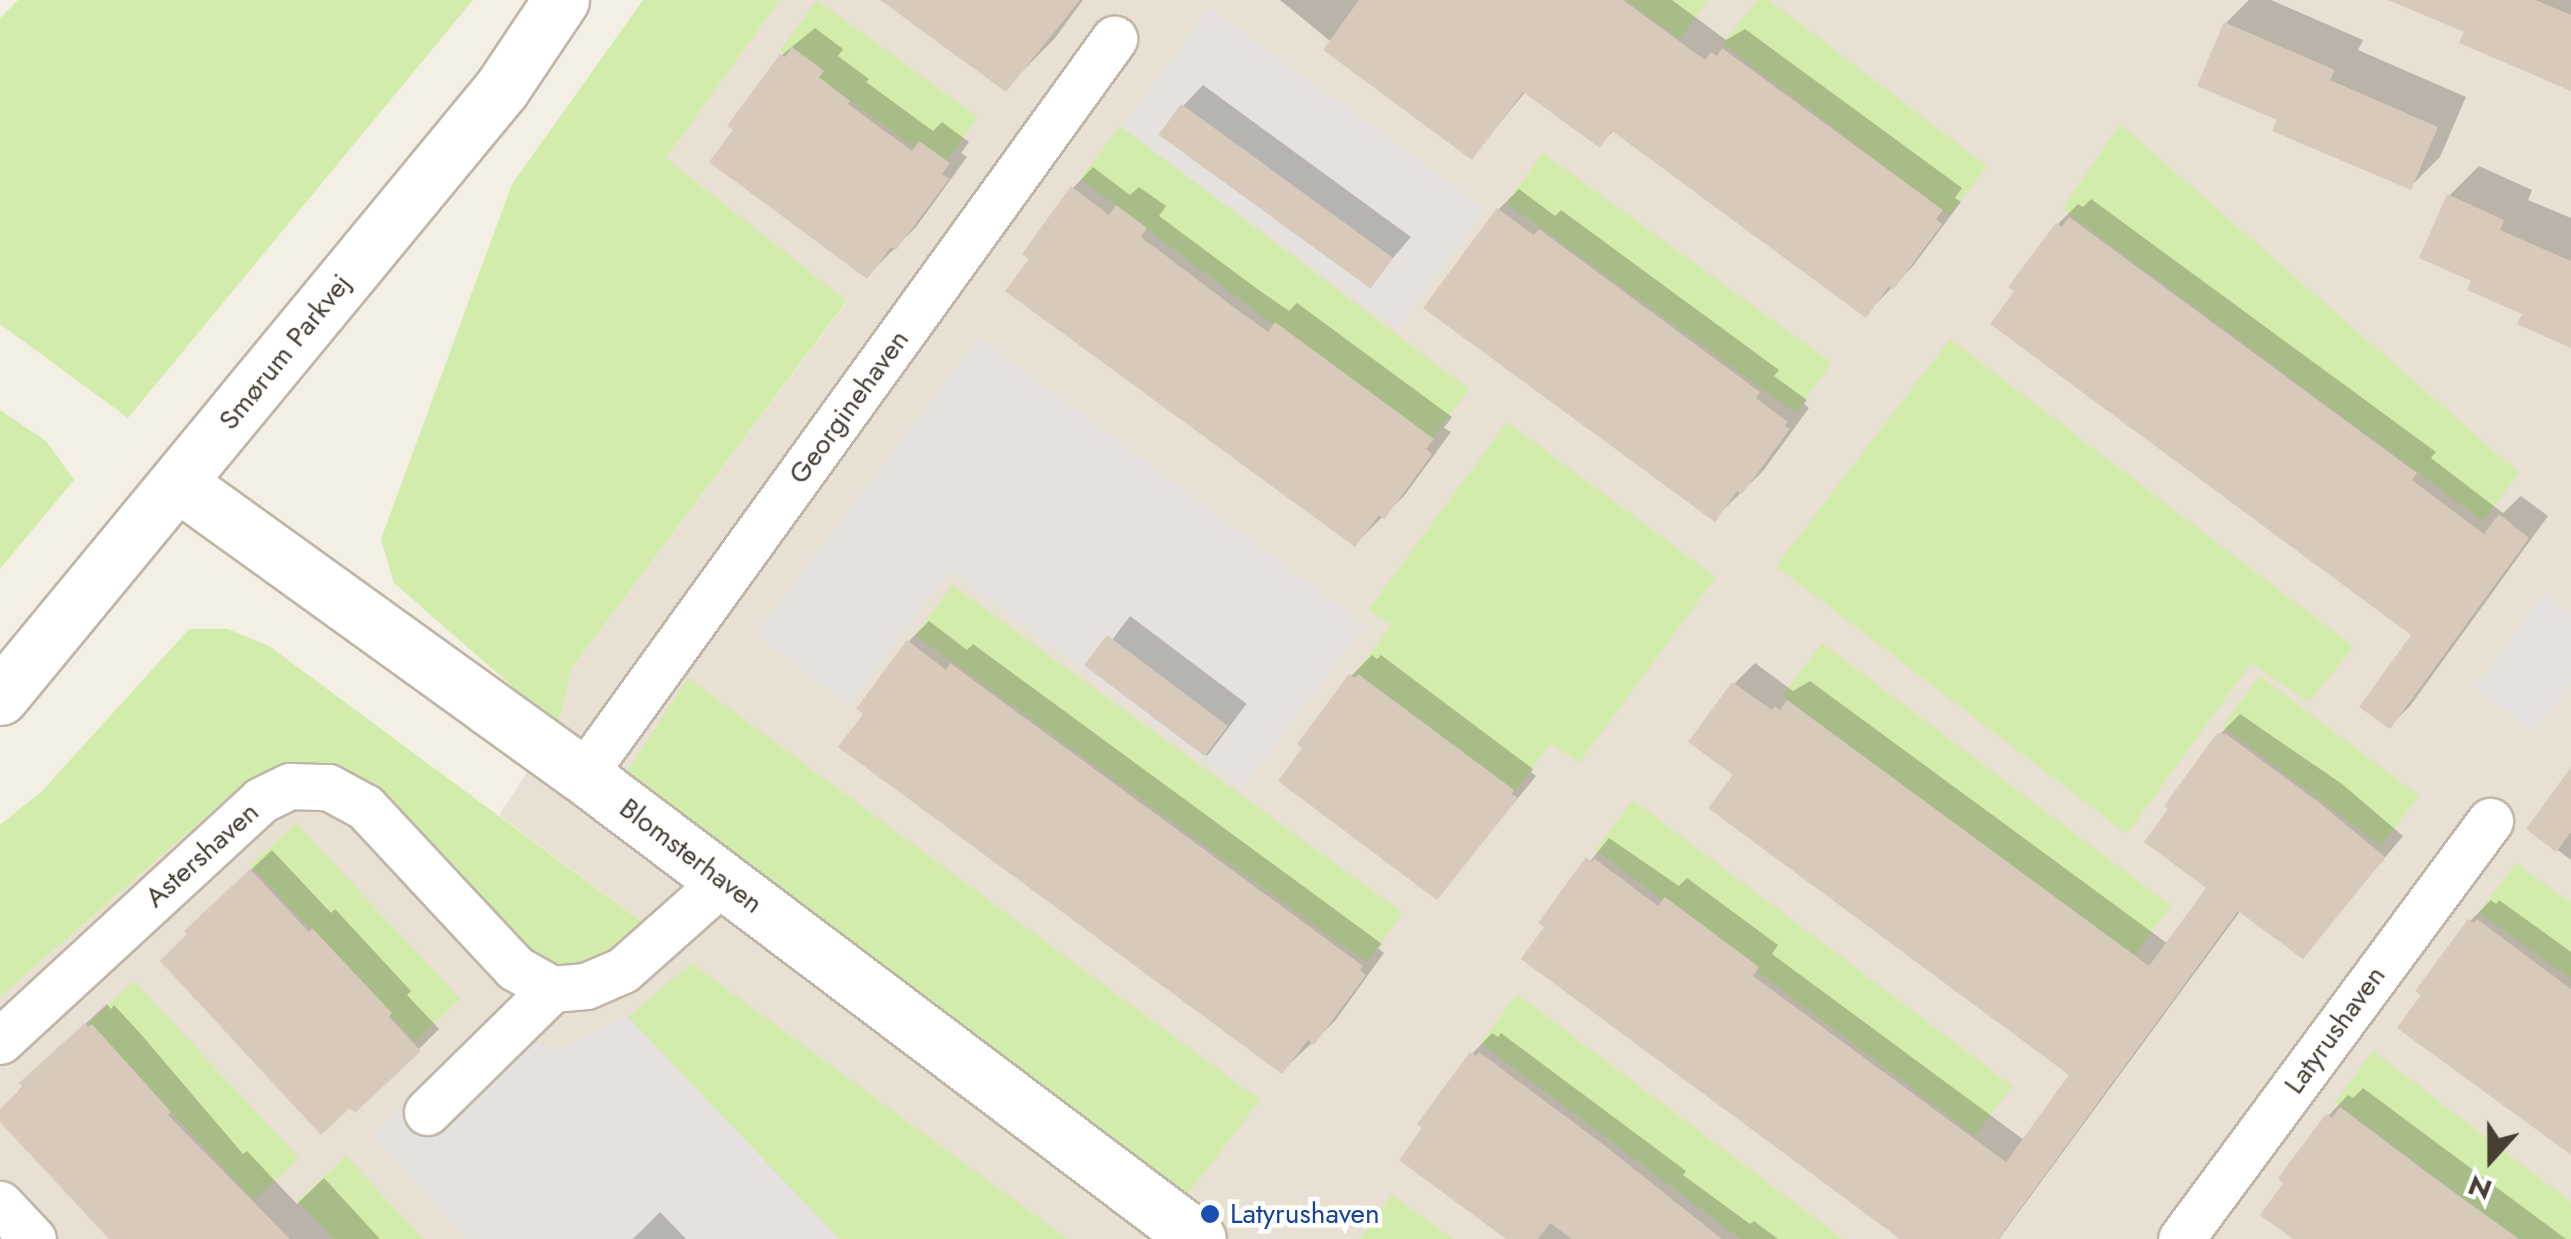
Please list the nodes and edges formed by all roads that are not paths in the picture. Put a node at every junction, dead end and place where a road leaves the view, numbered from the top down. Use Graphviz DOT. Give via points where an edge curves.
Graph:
graph roads {
  1 [pos="561,0"];
  2 [pos="1114,39"];
  3 [pos="178,483"];
  4 [pos="0,696"];
  5 [pos="583,775"];
  6 [pos="2490,820"];
  7 [pos="724,880"];
  8 [pos="552,988"];
  9 [pos="0,1041"];
  10 [pos="427,1112"];
  11 [pos="0,1204"];
  12 [pos="32,1239"];
  13 [pos="1198,1239"];
  14 [pos="2181,1239"];
  1 -- 3 [label="street, Smørum Parkvej" via="502,88"];
  2 -- 5 [label="street, Georginehaven"];
  3 -- 4 [label="street, Smørum Parkvej"];
  3 -- 5 [label="street, Blomsterhaven"];
  5 -- 7 [label="street, Blomsterhaven"];
  6 -- 14 [label="street, Latyrushaven"];
  7 -- 8 [label="street" via="623,970 586,986"];
  7 -- 13 [label="street, Blomsterhaven"];
  8 -- 9 [label="street, Astershaven" via="515,968 365,807 328,787 290,786 261,800"];
  8 -- 10 [label="street"];
  11 -- 12 [label="street"];
}
